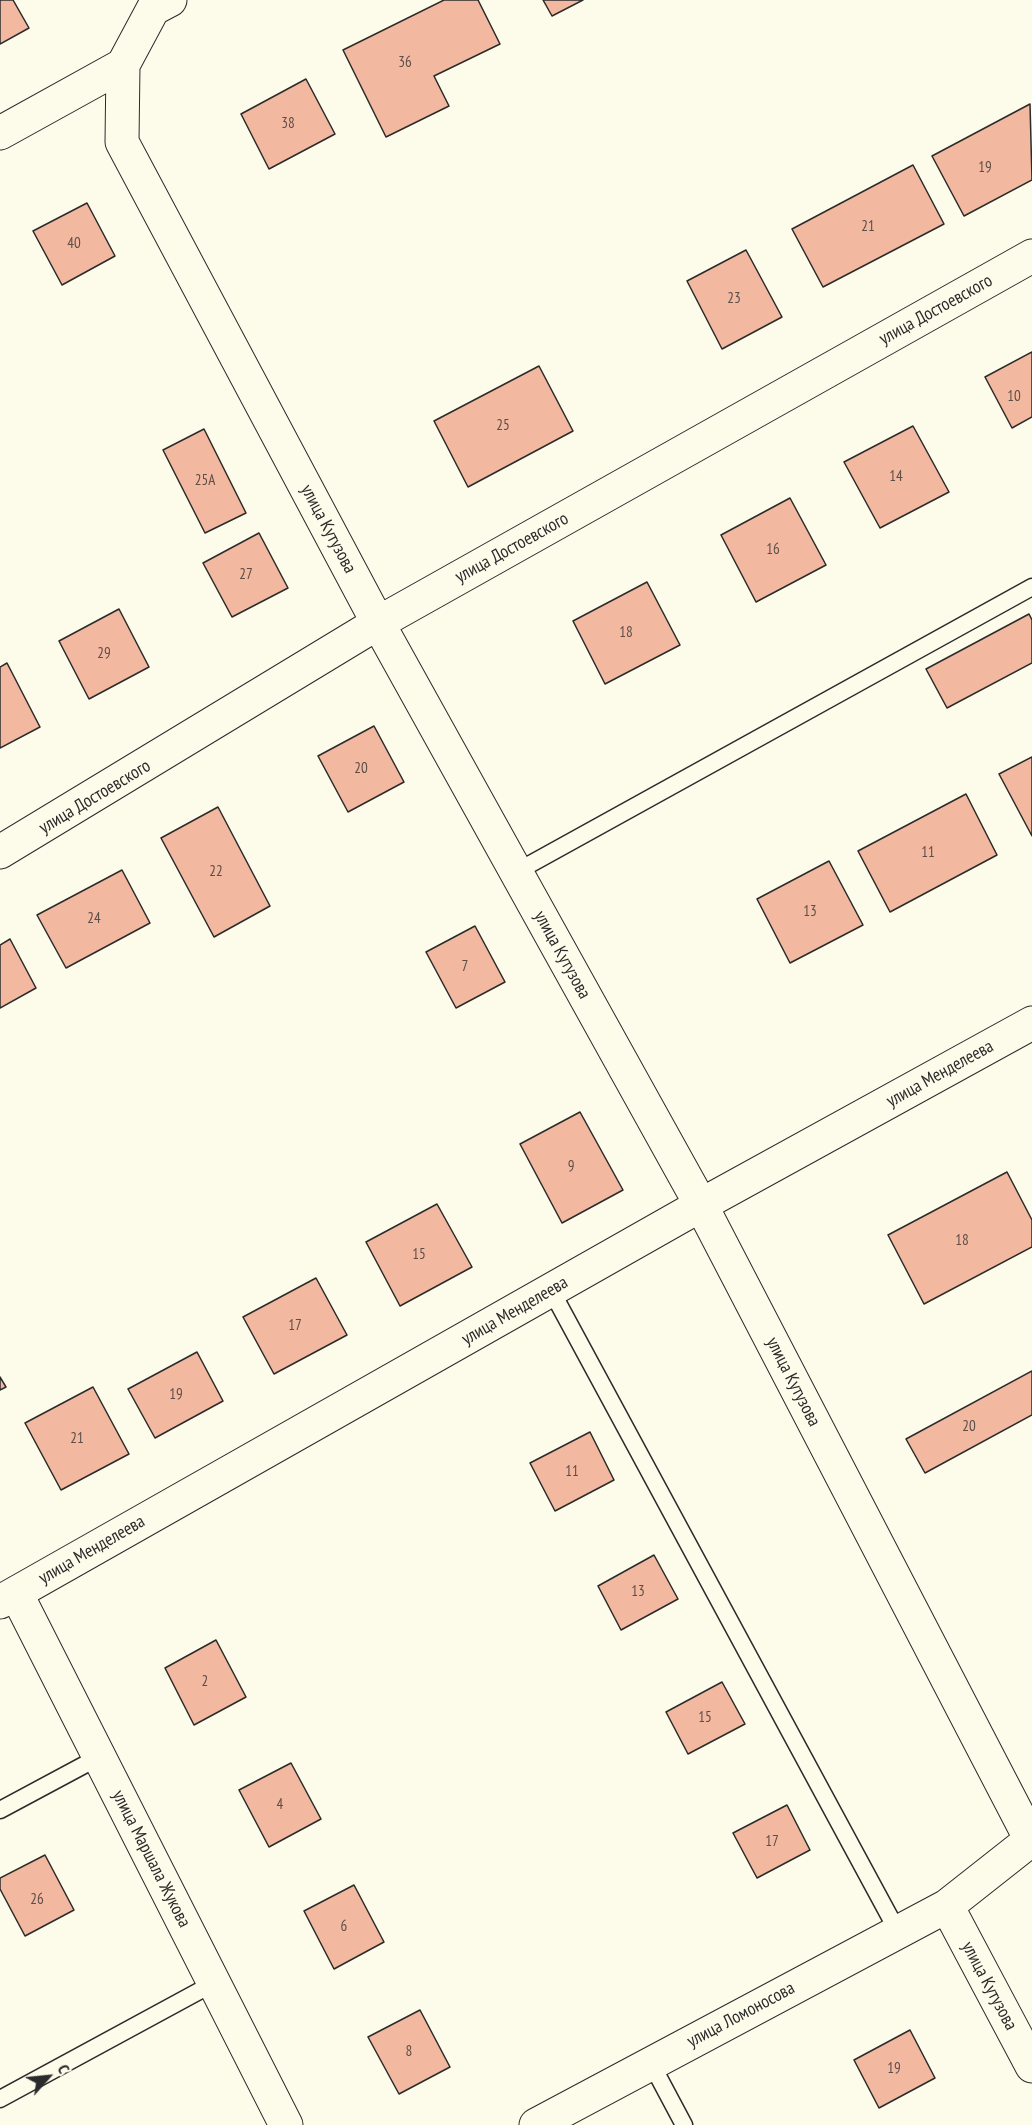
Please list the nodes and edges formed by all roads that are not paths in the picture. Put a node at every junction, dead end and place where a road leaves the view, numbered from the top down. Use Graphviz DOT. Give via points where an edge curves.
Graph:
graph roads {
  1 [pos="170,0"];
  2 [pos="123,65"];
  3 [pos="0,133"];
  4 [pos="1032,256"];
  5 [pos="1032,587"];
  6 [pos="378,623"];
  7 [pos="0,852"];
  8 [pos="516,872"];
  9 [pos="1032,1023"];
  10 [pos="701,1205"];
  11 [pos="551,1290"];
  12 [pos="8,1597"];
  13 [pos="99,1757"];
  14 [pos="0,1810"];
  15 [pos="1031,1839"];
  16 [pos="947,1906"];
  17 [pos="898,1932"];
  18 [pos="214,1983"];
  19 [pos="651,2063"];
  20 [pos="1032,2066"];
  21 [pos="0,2099"];
  22 [pos="286,2125"];
  23 [pos="536,2125"];
  24 [pos="684,2125"];
  1 -- 2 [label="street" via="153,9"];
  2 -- 3 [label="street"];
  2 -- 6 [label="street, улица Кутузова" via="122,142"];
  4 -- 6 [label="street, улица Достоевского"];
  5 -- 8 [label="lane"];
  6 -- 7 [label="street, улица Достоевского"];
  6 -- 8 [label="street, улица Кутузова"];
  8 -- 10 [label="street, улица Кутузова"];
  9 -- 10 [label="street, улица Менделеева"];
  10 -- 11 [label="street, улица Менделеева"];
  10 -- 15 [label="street, улица Кутузова"];
  11 -- 12 [label="street, улица Менделеева"];
  11 -- 17 [label="lane"];
  12 -- 13 [label="street, улица Маршала Жукова"];
  13 -- 14 [label="lane"];
  13 -- 18 [label="street, улица Маршала Жукова"];
  15 -- 16 [label="street, улица Ломоносова"];
  16 -- 17 [label="street, улица Ломоносова"];
  16 -- 20 [label="street, улица Кутузова"];
  17 -- 19 [label="street, улица Ломоносова"];
  18 -- 21 [label="lane"];
  18 -- 22 [label="street, улица Маршала Жукова"];
  19 -- 23 [label="street, улица Ломоносова"];
  19 -- 24 [label="lane"];
}
